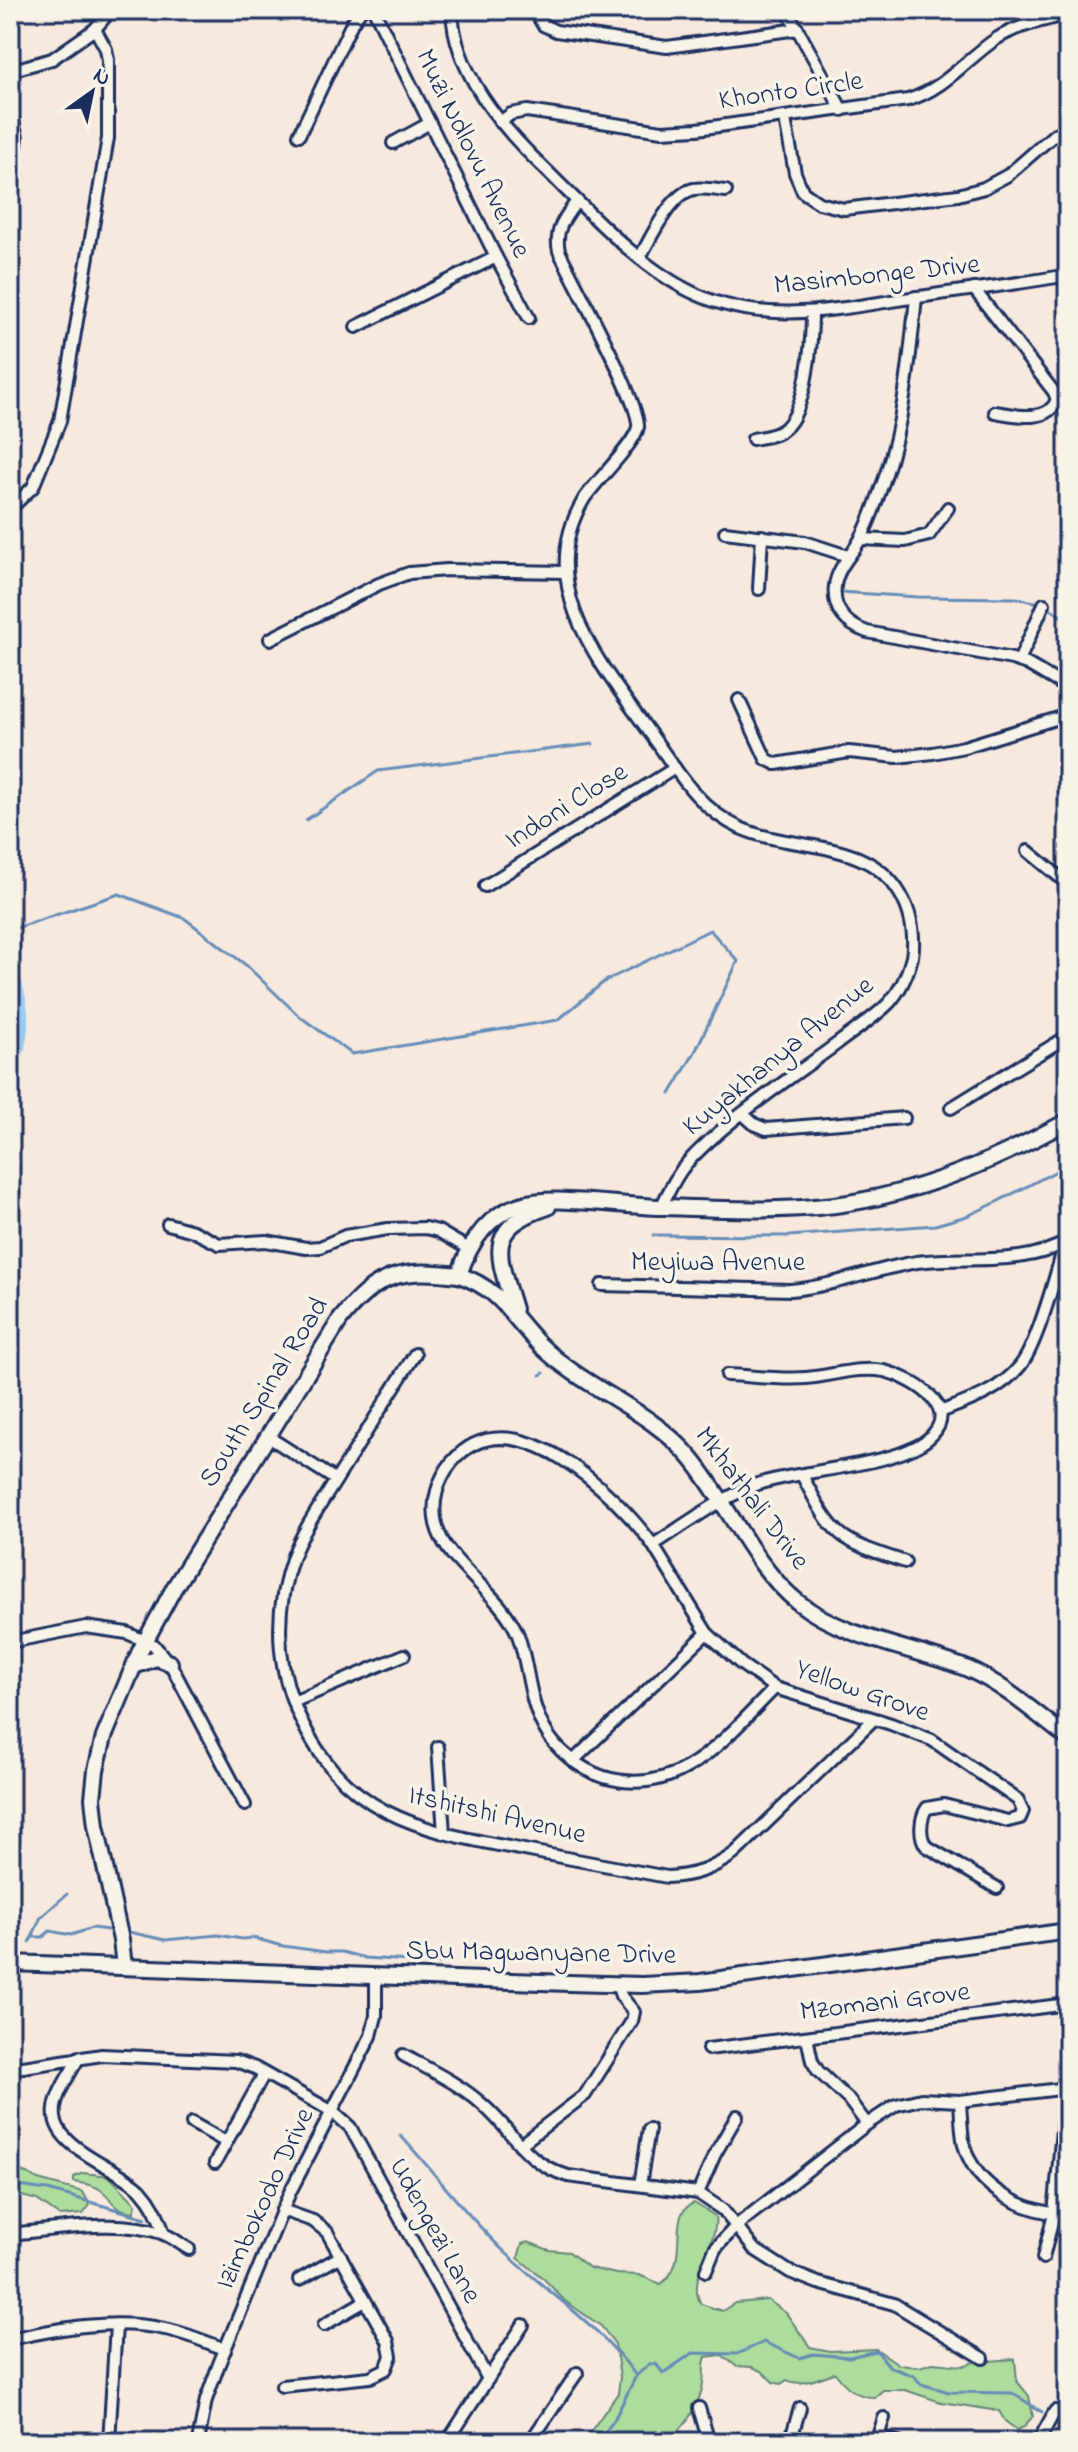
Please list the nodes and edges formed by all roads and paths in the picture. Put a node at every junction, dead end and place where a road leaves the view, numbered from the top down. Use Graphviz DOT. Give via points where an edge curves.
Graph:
graph roads {
  1 [pos="111,10"];
  2 [pos="361,10"];
  3 [pos="374,10"];
  4 [pos="452,10"];
  5 [pos="534,10"];
  6 [pos="787,10"];
  7 [pos="1068,14"];
  8 [pos="95,29"];
  9 [pos="798,29"];
  10 [pos="10,71"];
  11 [pos="10,109"];
  12 [pos="842,110"];
  13 [pos="785,119"];
  14 [pos="500,122"];
  15 [pos="430,123"];
  16 [pos="1068,129"];
  17 [pos="299,135"];
  18 [pos="393,143"];
  19 [pos="10,183"];
  20 [pos="726,191"];
  21 [pos="577,201"];
  22 [pos="496,257"];
  23 [pos="640,257"];
  24 [pos="1068,275"];
  25 [pos="974,289"];
  26 [pos="916,297"];
  27 [pos="812,313"];
  28 [pos="529,318"];
  29 [pos="356,327"];
  30 [pos="995,412"];
  31 [pos="753,439"];
  32 [pos="948,508"];
  33 [pos="10,509"];
  34 [pos="725,532"];
  35 [pos="762,536"];
  36 [pos="861,539"];
  37 [pos="848,556"];
  38 [pos="566,572"];
  39 [pos="759,589"];
  40 [pos="1044,604"];
  41 [pos="270,639"];
  42 [pos="1019,661"];
  43 [pos="1068,688"];
  44 [pos="739,700"];
  45 [pos="1068,715"];
  46 [pos="675,768"];
  47 [pos="1028,851"];
  48 [pos="1068,884"];
  49 [pos="485,886"];
  50 [pos="1068,1036"];
  51 [pos="951,1108"];
  52 [pos="743,1114"];
  53 [pos="904,1118"];
  54 [pos="1068,1121"];
  55 [pos="564,1202"];
  56 [pos="661,1207"];
  57 [pos="168,1224"];
  58 [pos="1066,1242"];
  59 [pos="469,1249"];
  60 [pos="459,1275"];
  61 [pos="602,1285"];
  62 [pos="517,1317"];
  63 [pos="415,1354"];
  64 [pos="727,1375"];
  65 [pos="940,1412"];
  66 [pos="267,1436"];
  67 [pos="802,1475"];
  68 [pos="336,1480"];
  69 [pos="723,1501"];
  70 [pos="653,1545"];
  71 [pos="905,1562"];
  72 [pos="707,1633"];
  73 [pos="146,1639"];
  74 [pos="10,1642"];
  75 [pos="404,1655"];
  76 [pos="170,1663"];
  77 [pos="134,1666"];
  78 [pos="775,1688"];
  79 [pos="293,1702"];
  80 [pos="874,1719"];
  81 [pos="1068,1738"];
  82 [pos="438,1747"];
  83 [pos="573,1761"];
  84 [pos="245,1805"];
  85 [pos="444,1833"];
  86 [pos="997,1888"];
  87 [pos="1068,1931"];
  88 [pos="10,1963"];
  89 [pos="124,1967"];
  90 [pos="376,1978"];
  91 [pos="617,1984"];
  92 [pos="1068,2004"];
  93 [pos="807,2037"];
  94 [pos="708,2049"];
  95 [pos="403,2055"];
  96 [pos="79,2057"];
  97 [pos="10,2069"];
  98 [pos="264,2074"];
  99 [pos="1067,2088"];
  100 [pos="960,2101"];
  101 [pos="333,2112"];
  102 [pos="737,2116"];
  103 [pos="192,2123"];
  104 [pos="867,2124"];
  105 [pos="649,2129"];
  106 [pos="226,2142"];
  107 [pos="520,2145"];
  108 [pos="215,2163"];
  109 [pos="640,2185"];
  110 [pos="698,2193"];
  111 [pos="282,2210"];
  112 [pos="1054,2214"];
  113 [pos="1068,2215"];
  114 [pos="736,2226"];
  115 [pos="10,2234"];
  116 [pos="164,2234"];
  117 [pos="189,2249"];
  118 [pos="341,2256"];
  119 [pos="1043,2258"];
  120 [pos="706,2271"];
  121 [pos="299,2280"];
  122 [pos="365,2301"];
  123 [pos="116,2325"];
  124 [pos="324,2325"];
  125 [pos="523,2325"];
  126 [pos="10,2339"];
  127 [pos="225,2349"];
  128 [pos="983,2358"];
  129 [pos="577,2373"];
  130 [pos="488,2379"];
  131 [pos="282,2386"];
  132 [pos="699,2408"];
  133 [pos="800,2408"];
  134 [pos="1055,2411"];
  135 [pos="884,2418"];
  136 [pos="877,2440"];
  137 [pos="109,2442"];
  138 [pos="198,2442"];
  139 [pos="447,2442"];
  140 [pos="530,2442"];
  141 [pos="709,2442"];
  142 [pos="790,2442"];
  143 [pos="899,2442"];
  144 [pos="1038,2442"];
  1 -- 8 [label="street"];
  2 -- 17 [label="street"];
  3 -- 15 [label="street, Muzi Ndlovu Avenue"];
  4 -- 14 [label="street, Masimbonge Drive" via="461,58"];
  5 -- 9 [label="street" via="543,25 556,31 667,47"];
  6 -- 9 [label="street"];
  7 -- 12 [label="street, Khonto Circle" via="1009,31 924,95"];
  8 -- 10 [label="street" via="52,59"];
  8 -- 33 [label="street" via="108,60 108,138 60,421 33,487"];
  9 -- 12 [label="street"];
  11 -- 19 [label="street" via="17,138"];
  12 -- 13 [label="street, Khonto Circle"];
  13 -- 14 [label="street, Khonto Circle" via="662,131 527,111"];
  13 -- 16 [label="street" via="803,192 819,203 844,209 984,188"];
  14 -- 21 [label="street, Masimbonge Drive"];
  15 -- 18 [label="street"];
  15 -- 22 [label="street, Muzi Ndlovu Avenue"];
  20 -- 23 [label="street" via="684,193"];
  21 -- 23 [label="street, Masimbonge Drive"];
  21 -- 38 [label="street, Kuyakhanya Avenue" via="557,233 559,251 630,395 638,426 582,504 569,541"];
  22 -- 28 [label="street, Muzi Ndlovu Avenue"];
  22 -- 29 [label="street"];
  23 -- 27 [label="street, Masimbonge Drive" via="715,302 761,312"];
  24 -- 25 [label="street, Masimbonge Drive"];
  25 -- 26 [label="street, Masimbonge Drive"];
  25 -- 30 [label="street" via="1057,400 1042,415"];
  26 -- 27 [label="street, Masimbonge Drive"];
  26 -- 36 [label="street" via="909,369 892,450"];
  27 -- 31 [label="street" via="812,344 793,417 785,429"];
  32 -- 36 [label="street" via="929,535 905,541"];
  34 -- 35 [label="street"];
  35 -- 37 [label="street"];
  35 -- 39 [label="street"];
  36 -- 37 [label="street"];
  37 -- 42 [label="street" via="835,593 838,609 855,628"];
  38 -- 41 [label="street" via="409,573"];
  38 -- 46 [label="street, Kuyakhanya Avenue" via="571,605 592,649"];
  40 -- 42 [label="street"];
  42 -- 43 [label="street"];
  44 -- 45 [label="street" via="766,759 776,764 849,752 897,757 933,753"];
  46 -- 49 [label="street, Indoni Close"];
  46 -- 52 [label="street, Kuyakhanya Avenue" via="701,802 741,828 861,857 878,867 901,894 913,931 908,971 890,1001"];
  47 -- 48 [label="street"];
  50 -- 51 [label="street"];
  52 -- 53 [label="street" via="766,1129"];
  52 -- 56 [label="street, Kuyakhanya Avenue" via="688,1161"];
  54 -- 56 [label="street" via="980,1165 885,1195 803,1208"];
  55 -- 56 [label="street"];
  55 -- 59 [label="street" via="524,1203 505,1210"];
  55 -- 62 [label="street" via="521,1216 502,1239 500,1262"];
  57 -- 59 [label="street" via="219,1244 266,1241 314,1248 360,1234 426,1228"];
  58 -- 61 [label="street, Meyiwa Avenue" via="1035,1255 923,1261 819,1288"];
  58 -- 65 [label="street" via="1022,1364 992,1389"];
  59 -- 60 [label="street"];
  60 -- 62 [label="street, Mkhathali Drive" via="485,1286"];
  60 -- 66 [label="street, South Spinal Road" via="413,1271 381,1283 354,1302"];
  62 -- 69 [label="street, Mkhathali Drive" via="561,1363 673,1438"];
  63 -- 68 [label="street, Itshitshi Avenue"];
  64 -- 65 [label="street" via="802,1378 883,1371 928,1392"];
  65 -- 67 [label="street" via="938,1428 923,1443 867,1462"];
  66 -- 68 [label="street"];
  66 -- 73 [label="street, South Spinal Road"];
  67 -- 69 [label="street" via="762,1483"];
  67 -- 71 [label="street" via="833,1529 861,1547"];
  68 -- 79 [label="street, Itshitshi Avenue" via="303,1534 286,1581 280,1655"];
  69 -- 70 [label="street"];
  69 -- 81 [label="street, Mkhathali Drive" via="763,1565 798,1602 848,1629 988,1679"];
  70 -- 72 [label="street, Yellow Grove"];
  70 -- 83 [label="street, Yellow Grove" via="608,1494 521,1439 504,1436 472,1444 446,1469 438,1486 435,1515 441,1539 508,1615 536,1711 545,1731"];
  72 -- 78 [label="street, Yellow Grove"];
  72 -- 83 [label="street"];
  73 -- 74 [label="street" via="86,1627"];
  73 -- 76 [label="street"];
  73 -- 77 [label="street, South Spinal Road"];
  75 -- 79 [label="street"];
  76 -- 77 [label="street" via="156,1658"];
  76 -- 84 [label="street"];
  77 -- 89 [label="street, South Spinal Road" via="104,1737 93,1798"];
  78 -- 80 [label="street, Yellow Grove"];
  78 -- 83 [label="street" via="705,1756 671,1777 651,1782 611,1779"];
  79 -- 85 [label="street, Itshitshi Avenue" via="313,1744 351,1788 392,1817"];
  80 -- 85 [label="street, Itshitshi Avenue" via="735,1853 704,1871 667,1877"];
  80 -- 86 [label="street, Yellow Grove" via="932,1740 1018,1800 1022,1815 1015,1821 944,1805 927,1808 922,1818 926,1846"];
  82 -- 85 [label="street"];
  87 -- 91 [label="street, Sbu Magwanyane Drive" via="700,1982"];
  88 -- 89 [label="street, Sbu Magwanyane Drive"];
  89 -- 90 [label="street, Sbu Magwanyane Drive"];
  90 -- 91 [label="street, Sbu Magwanyane Drive"];
  90 -- 101 [label="street, Izimbokodo Drive" via="371,2036"];
  91 -- 107 [label="street" via="634,2012 632,2021 585,2095"];
  92 -- 93 [label="street, Mzomani Grove"];
  93 -- 94 [label="street, Mzomani Grove"];
  93 -- 104 [label="street" via="818,2071"];
  95 -- 107 [label="street" via="474,2097"];
  96 -- 97 [label="street"];
  96 -- 98 [label="street" via="214,2058"];
  96 -- 116 [label="street" via="56,2103 56,2127 142,2191"];
  98 -- 101 [label="street"];
  98 -- 106 [label="street"];
  99 -- 100 [label="street"];
  99 -- 112 [label="street"];
  100 -- 104 [label="street" via="906,2101"];
  100 -- 112 [label="street" via="964,2143 978,2175 1004,2196"];
  101 -- 111 [label="street, Izimbokodo Drive"];
  101 -- 130 [label="street, Udengezi Lane" via="350,2127"];
  102 -- 110 [label="street"];
  103 -- 106 [label="street"];
  104 -- 114 [label="street"];
  105 -- 109 [label="street"];
  106 -- 108 [label="street"];
  107 -- 109 [label="street" via="540,2165 559,2173"];
  109 -- 110 [label="street"];
  110 -- 114 [label="street"];
  111 -- 118 [label="street" via="319,2224"];
  111 -- 127 [label="street, Izimbokodo Drive"];
  112 -- 113 [label="street"];
  112 -- 119 [label="street"];
  114 -- 120 [label="street" via="715,2249"];
  114 -- 128 [label="street" via="754,2249 790,2272 894,2304"];
  115 -- 116 [label="street" via="97,2227"];
  116 -- 117 [label="street"];
  118 -- 121 [label="street"];
  118 -- 122 [label="street"];
  122 -- 124 [label="street"];
  122 -- 131 [label="street" via="390,2347 386,2369 370,2377"];
  123 -- 126 [label="street"];
  123 -- 127 [label="street" via="165,2329"];
  123 -- 137 [label="street"];
  125 -- 130 [label="street"];
  127 -- 138 [label="street, Izimbokodo Drive" via="206,2400"];
  129 -- 140 [label="street"];
  130 -- 139 [label="street"];
  132 -- 141 [label="street"];
  133 -- 142 [label="street"];
  134 -- 144 [label="street"];
  135 -- 136 [label="street"];
  136 -- 143 [label="street"];
}
